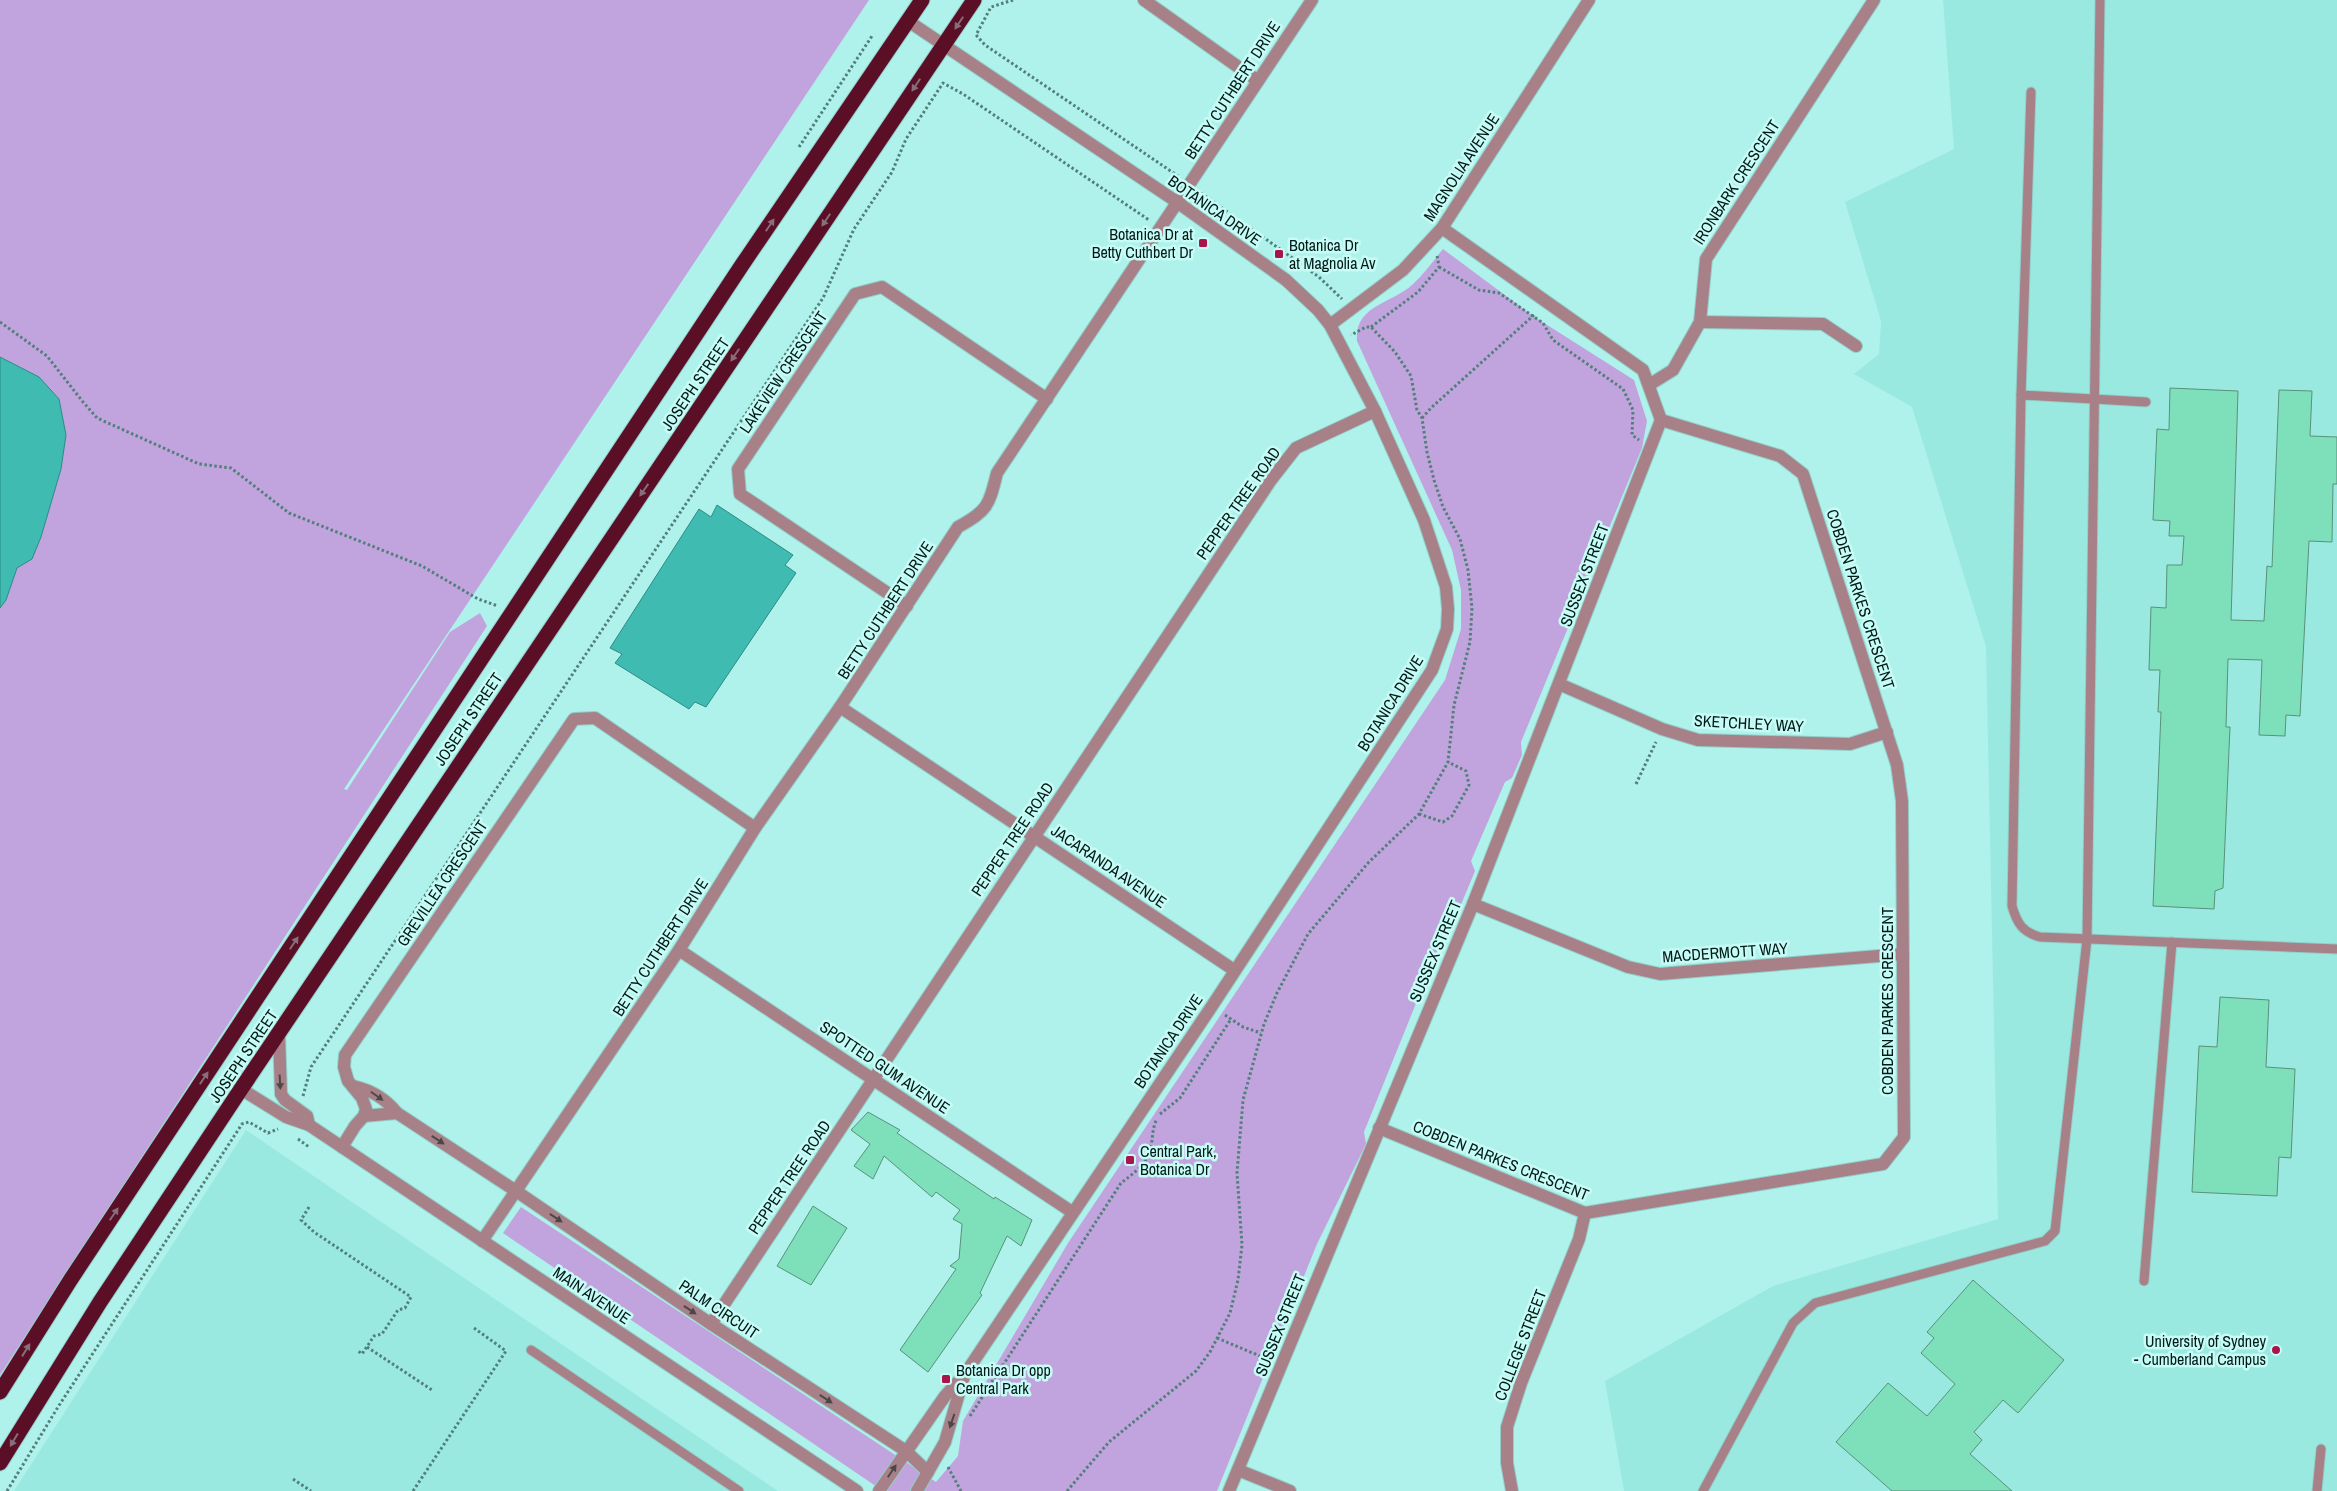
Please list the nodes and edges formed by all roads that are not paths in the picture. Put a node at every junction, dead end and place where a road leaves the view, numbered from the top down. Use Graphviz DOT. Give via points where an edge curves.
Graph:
graph roads {
  1 [pos="922,0"];
  2 [pos="974,0"];
  3 [pos="1144,0"];
  4 [pos="1312,0"];
  5 [pos="1589,0"];
  6 [pos="1874,0"];
  7 [pos="2100,0"];
  8 [pos="908,21"];
  9 [pos="944,45"];
  10 [pos="1258,81"];
  11 [pos="2031,92"];
  12 [pos="1178,202"];
  13 [pos="1442,228"];
  14 [pos="1700,322"];
  15 [pos="1330,325"];
  16 [pos="1856,346"];
  17 [pos="1649,385"];
  18 [pos="2021,396"];
  19 [pos="1047,398"];
  20 [pos="2093,399"];
  21 [pos="2146,402"];
  22 [pos="1375,411"];
  23 [pos="1661,420"];
  24 [pos="907,606"];
  25 [pos="1559,684"];
  26 [pos="840,708"];
  27 [pos="1887,732"];
  28 [pos="756,828"];
  29 [pos="1034,835"];
  30 [pos="1473,904"];
  31 [pos="2086,939"];
  32 [pos="2172,942"];
  33 [pos="2337,949"];
  34 [pos="679,950"];
  35 [pos="1903,954"];
  36 [pos="1234,970"];
  37 [pos="279,1034"];
  38 [pos="874,1079"];
  39 [pos="353,1086"];
  40 [pos="241,1089"];
  41 [pos="397,1114"];
  42 [pos="364,1116"];
  43 [pos="308,1125"];
  44 [pos="1379,1128"];
  45 [pos="342,1147"];
  46 [pos="516,1191"];
  47 [pos="1072,1212"];
  48 [pos="1585,1213"];
  49 [pos="482,1241"];
  50 [pos="2144,1281"];
  51 [pos="711,1324"];
  52 [pos="531,1350"];
  53 [pos="964,1374"];
  54 [pos="0,1392"];
  55 [pos="2321,1449"];
  56 [pos="906,1451"];
  57 [pos="0,1463"];
  58 [pos="1238,1470"];
  59 [pos="928,1472"];
  60 [pos="739,1491"];
  61 [pos="857,1491"];
  62 [pos="879,1491"];
  63 [pos="917,1491"];
  64 [pos="1229,1491"];
  65 [pos="1290,1491"];
  66 [pos="1512,1491"];
  67 [pos="1703,1491"];
  68 [pos="2317,1491"];
  1 -- 8 [label="highway, JOSEPH STREET"];
  2 -- 9 [label="highway, JOSEPH STREET, one-way"];
  3 -- 10 [label="street"];
  4 -- 10 [label="street, BETTY CUTHBERT DRIVE"];
  5 -- 13 [label="street, MAGNOLIA AVENUE"];
  6 -- 14 [label="street, IRONBARK CRESCENT" via="1706,259"];
  7 -- 20 [label="lane"];
  8 -- 9 [label="street, BOTANICA DRIVE"];
  54 -- 8 [label="highway, JOSEPH STREET, one-way" via="71,1279"];
  9 -- 12 [label="street, BOTANICA DRIVE"];
  9 -- 37 [label="highway, JOSEPH STREET, one-way"];
  10 -- 12 [label="street, BETTY CUTHBERT DRIVE"];
  11 -- 18 [label="lane"];
  12 -- 15 [label="street, BOTANICA DRIVE" via="1286,280"];
  12 -- 19 [label="street, BETTY CUTHBERT DRIVE"];
  13 -- 15 [label="street, MAGNOLIA AVENUE" via="1403,270"];
  13 -- 17 [label="street" via="1643,370"];
  14 -- 16 [label="street" via="1823,324"];
  14 -- 17 [label="street, IRONBARK CRESCENT" via="1673,370"];
  15 -- 22 [label="street, BOTANICA DRIVE"];
  17 -- 23 [label="street"];
  18 -- 20 [label="lane"];
  18 -- 31 [label="lane" via="2012,906 2018,924 2029,934"];
  19 -- 24 [label="street, BETTY CUTHBERT DRIVE" via="997,473 990,501 978,516 958,527"];
  19 -- 24 [label="street, LAKEVIEW CRESCENT" via="882,287 855,294 738,469 740,494"];
  20 -- 21 [label="lane"];
  20 -- 31 [label="lane"];
  22 -- 29 [label="street, PEPPER TREE ROAD" via="1296,448 1271,480"];
  22 -- 36 [label="street, BOTANICA DRIVE" via="1424,520 1438,560 1446,587 1447,630 1432,670"];
  23 -- 25 [label="street, SUSSEX STREET"];
  23 -- 27 [label="street, COBDEN PARKES CRESCENT" via="1780,456 1803,474"];
  24 -- 26 [label="street, BETTY CUTHBERT DRIVE"];
  25 -- 27 [label="street, SKETCHLEY WAY" via="1662,729 1698,740 1850,744"];
  25 -- 30 [label="street, SUSSEX STREET"];
  26 -- 28 [label="street, BETTY CUTHBERT DRIVE"];
  26 -- 29 [label="street, JACARANDA AVENUE"];
  27 -- 35 [label="street, COBDEN PARKES CRESCENT" via="1897,766 1902,801"];
  28 -- 34 [label="street, BETTY CUTHBERT DRIVE"];
  28 -- 39 [label="street, GREVILLEA CRESCENT" via="594,718 574,719 345,1055 344,1067"];
  29 -- 36 [label="street, JACARANDA AVENUE"];
  29 -- 38 [label="street, PEPPER TREE ROAD"];
  30 -- 35 [label="street, MACDERMOTT WAY" via="1628,967 1660,974"];
  30 -- 44 [label="street, SUSSEX STREET"];
  31 -- 32 [label="lane"];
  31 -- 67 [label="lane" via="2055,1231 2046,1241 1815,1303 1793,1323"];
  32 -- 33 [label="lane"];
  32 -- 50 [label="lane"];
  34 -- 38 [label="street, SPOTTED GUM AVENUE"];
  34 -- 46 [label="street, BETTY CUTHBERT DRIVE"];
  35 -- 48 [label="street, COBDEN PARKES CRESCENT" via="1904,1137 1883,1164"];
  36 -- 47 [label="street, BOTANICA DRIVE"];
  37 -- 40 [label="highway, JOSEPH STREET"];
  37 -- 43 [label="street, MAIN AVENUE, one-way" via="281,1094 307,1116"];
  38 -- 47 [label="street, SPOTTED GUM AVENUE"];
  38 -- 51 [label="street, PEPPER TREE ROAD"];
  39 -- 41 [label="street, one-way" via="368,1090"];
  39 -- 42 [label="street" via="362,1098 366,1109"];
  40 -- 43 [label="street, MAIN AVENUE" via="286,1117"];
  40 -- 57 [label="highway, JOSEPH STREET, one-way" via="100,1302"];
  41 -- 42 [label="street"];
  41 -- 46 [label="street, one-way"];
  42 -- 45 [label="street"];
  43 -- 45 [label="street, MAIN AVENUE"];
  44 -- 48 [label="street, COBDEN PARKES CRESCENT"];
  44 -- 58 [label="street, SUSSEX STREET"];
  45 -- 49 [label="street, MAIN AVENUE"];
  46 -- 49 [label="street, BETTY CUTHBERT DRIVE"];
  46 -- 51 [label="street, PALM CIRCUIT, one-way"];
  47 -- 53 [label="street, BOTANICA DRIVE"];
  48 -- 66 [label="street, COLLEGE STREET" via="1579,1239 1521,1383 1507,1427 1507,1463"];
  49 -- 61 [label="street, MAIN AVENUE"];
  51 -- 56 [label="street, PALM CIRCUIT, one-way"];
  52 -- 60 [label="lane"];
  53 -- 56 [label="street, BOTANICA DRIVE"];
  53 -- 59 [label="street, BOTANICA DRIVE, one-way" via="945,1442"];
  55 -- 68 [label="lane"];
  56 -- 59 [label="street, PALM CIRCUIT"];
  62 -- 56 [label="street, BOTANICA DRIVE, one-way"];
  58 -- 64 [label="street, SUSSEX STREET"];
  58 -- 65 [label="street"];
  59 -- 63 [label="street, BOTANICA DRIVE"];
}
